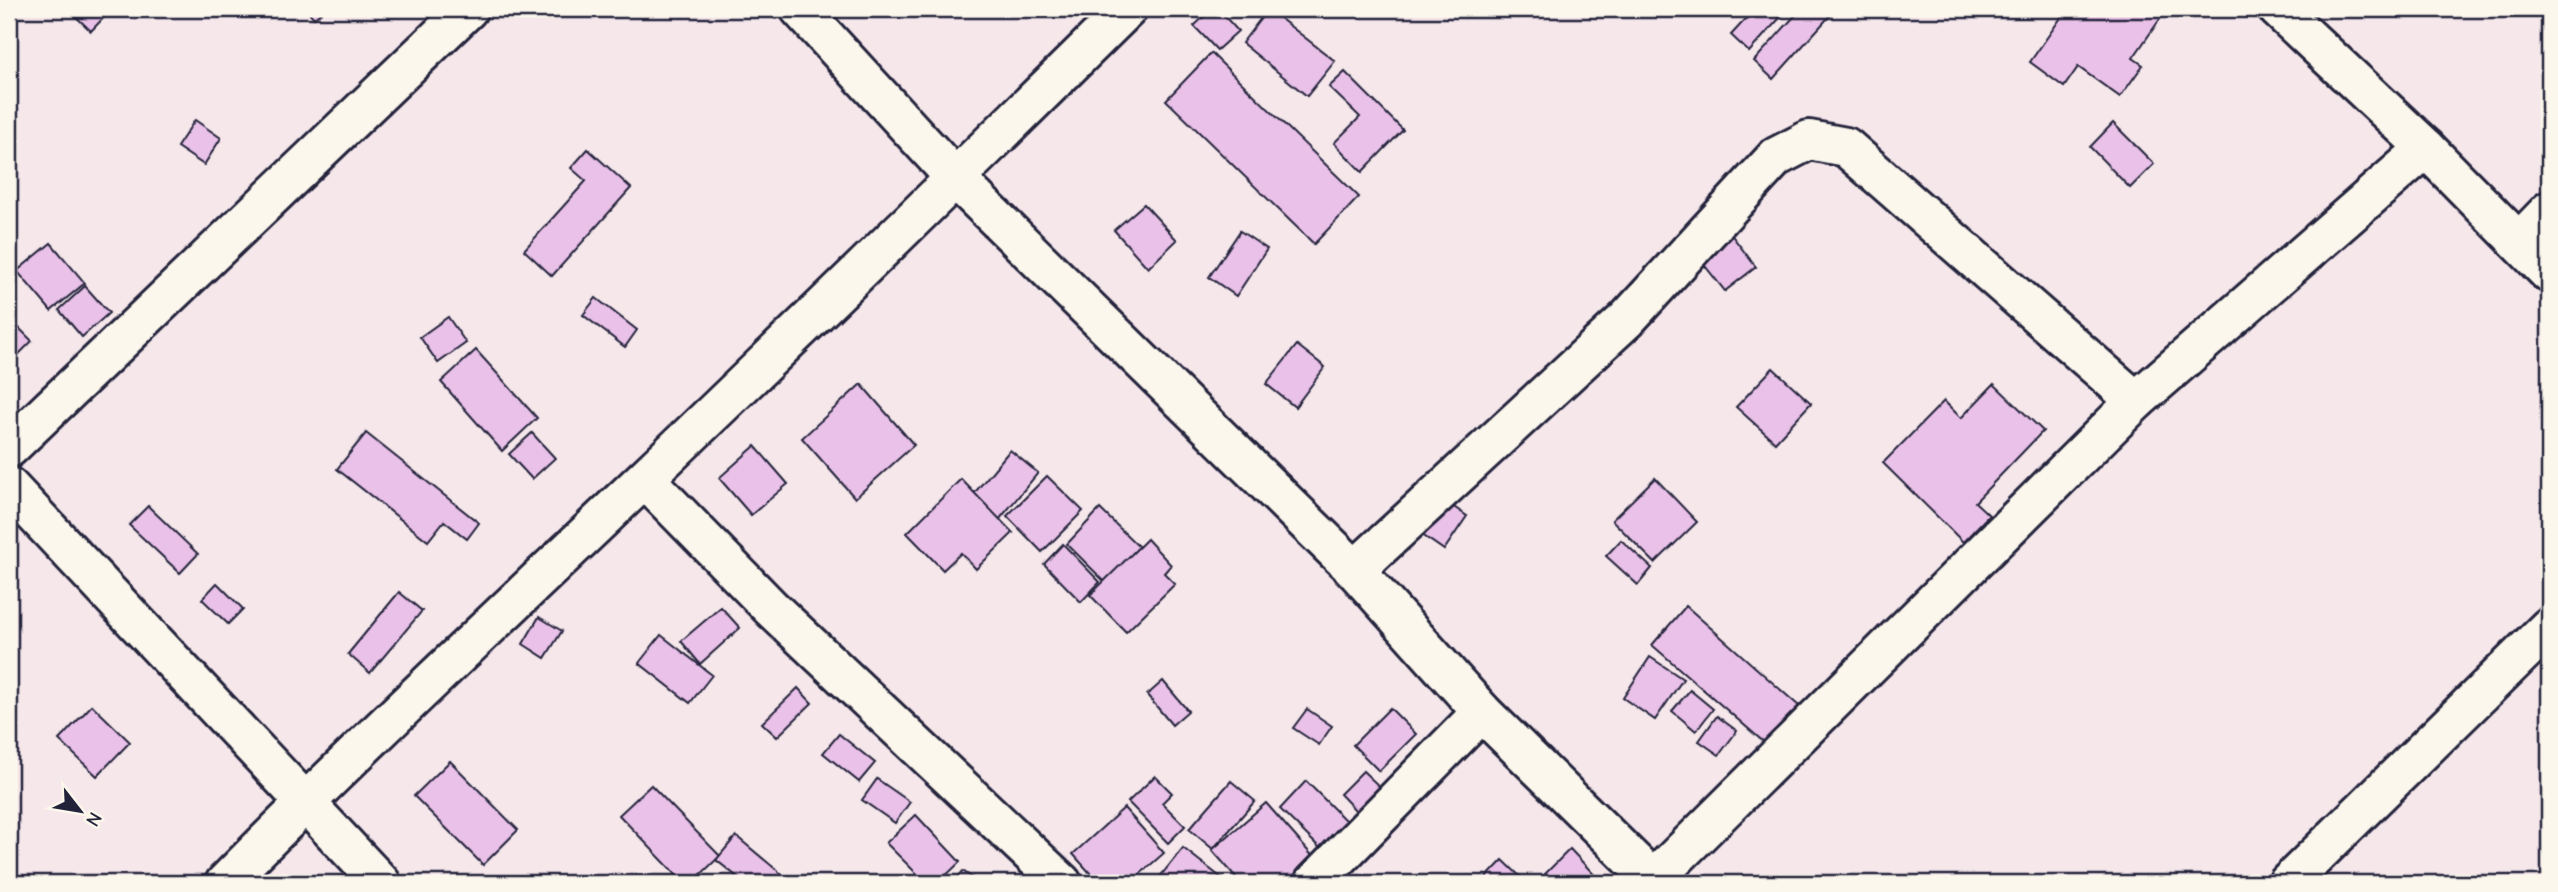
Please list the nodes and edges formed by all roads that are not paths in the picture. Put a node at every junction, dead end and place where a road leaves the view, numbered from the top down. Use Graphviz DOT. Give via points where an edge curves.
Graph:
graph roads {
  1 [pos="467,9"];
  2 [pos="800,9"];
  3 [pos="1127,9"];
  4 [pos="2278,9"];
  5 [pos="2426,148"];
  6 [pos="956,179"];
  7 [pos="2549,211"];
  8 [pos="2520,241"];
  9 [pos="2549,273"];
  10 [pos="2136,401"];
  11 [pos="9,448"];
  12 [pos="645,479"];
  13 [pos="9,487"];
  14 [pos="1354,569"];
  15 [pos="2549,627"];
  16 [pos="1482,712"];
  17 [pos="304,803"];
  18 [pos="1654,882"];
  19 [pos="225,883"];
  20 [pos="381,883"];
  21 [pos="1062,883"];
  22 [pos="1314,883"];
  23 [pos="2288,883"];
  1 -- 11 [label="street"];
  2 -- 6 [label="street"];
  3 -- 6 [label="street"];
  4 -- 5 [label="street"];
  5 -- 8 [label="street"];
  5 -- 10 [label="street"];
  6 -- 12 [label="street"];
  6 -- 14 [label="street"];
  7 -- 8 [label="street"];
  8 -- 9 [label="street"];
  10 -- 14 [label="street" via="1846,147 1809,140 1776,157 1627,319"];
  10 -- 18 [label="street"];
  12 -- 17 [label="street"];
  12 -- 21 [label="street" via="771,608"];
  13 -- 17 [label="street"];
  14 -- 16 [label="street"];
  15 -- 23 [label="street"];
  16 -- 18 [label="street"];
  16 -- 22 [label="street"];
  17 -- 19 [label="street"];
  17 -- 20 [label="street"];
}
